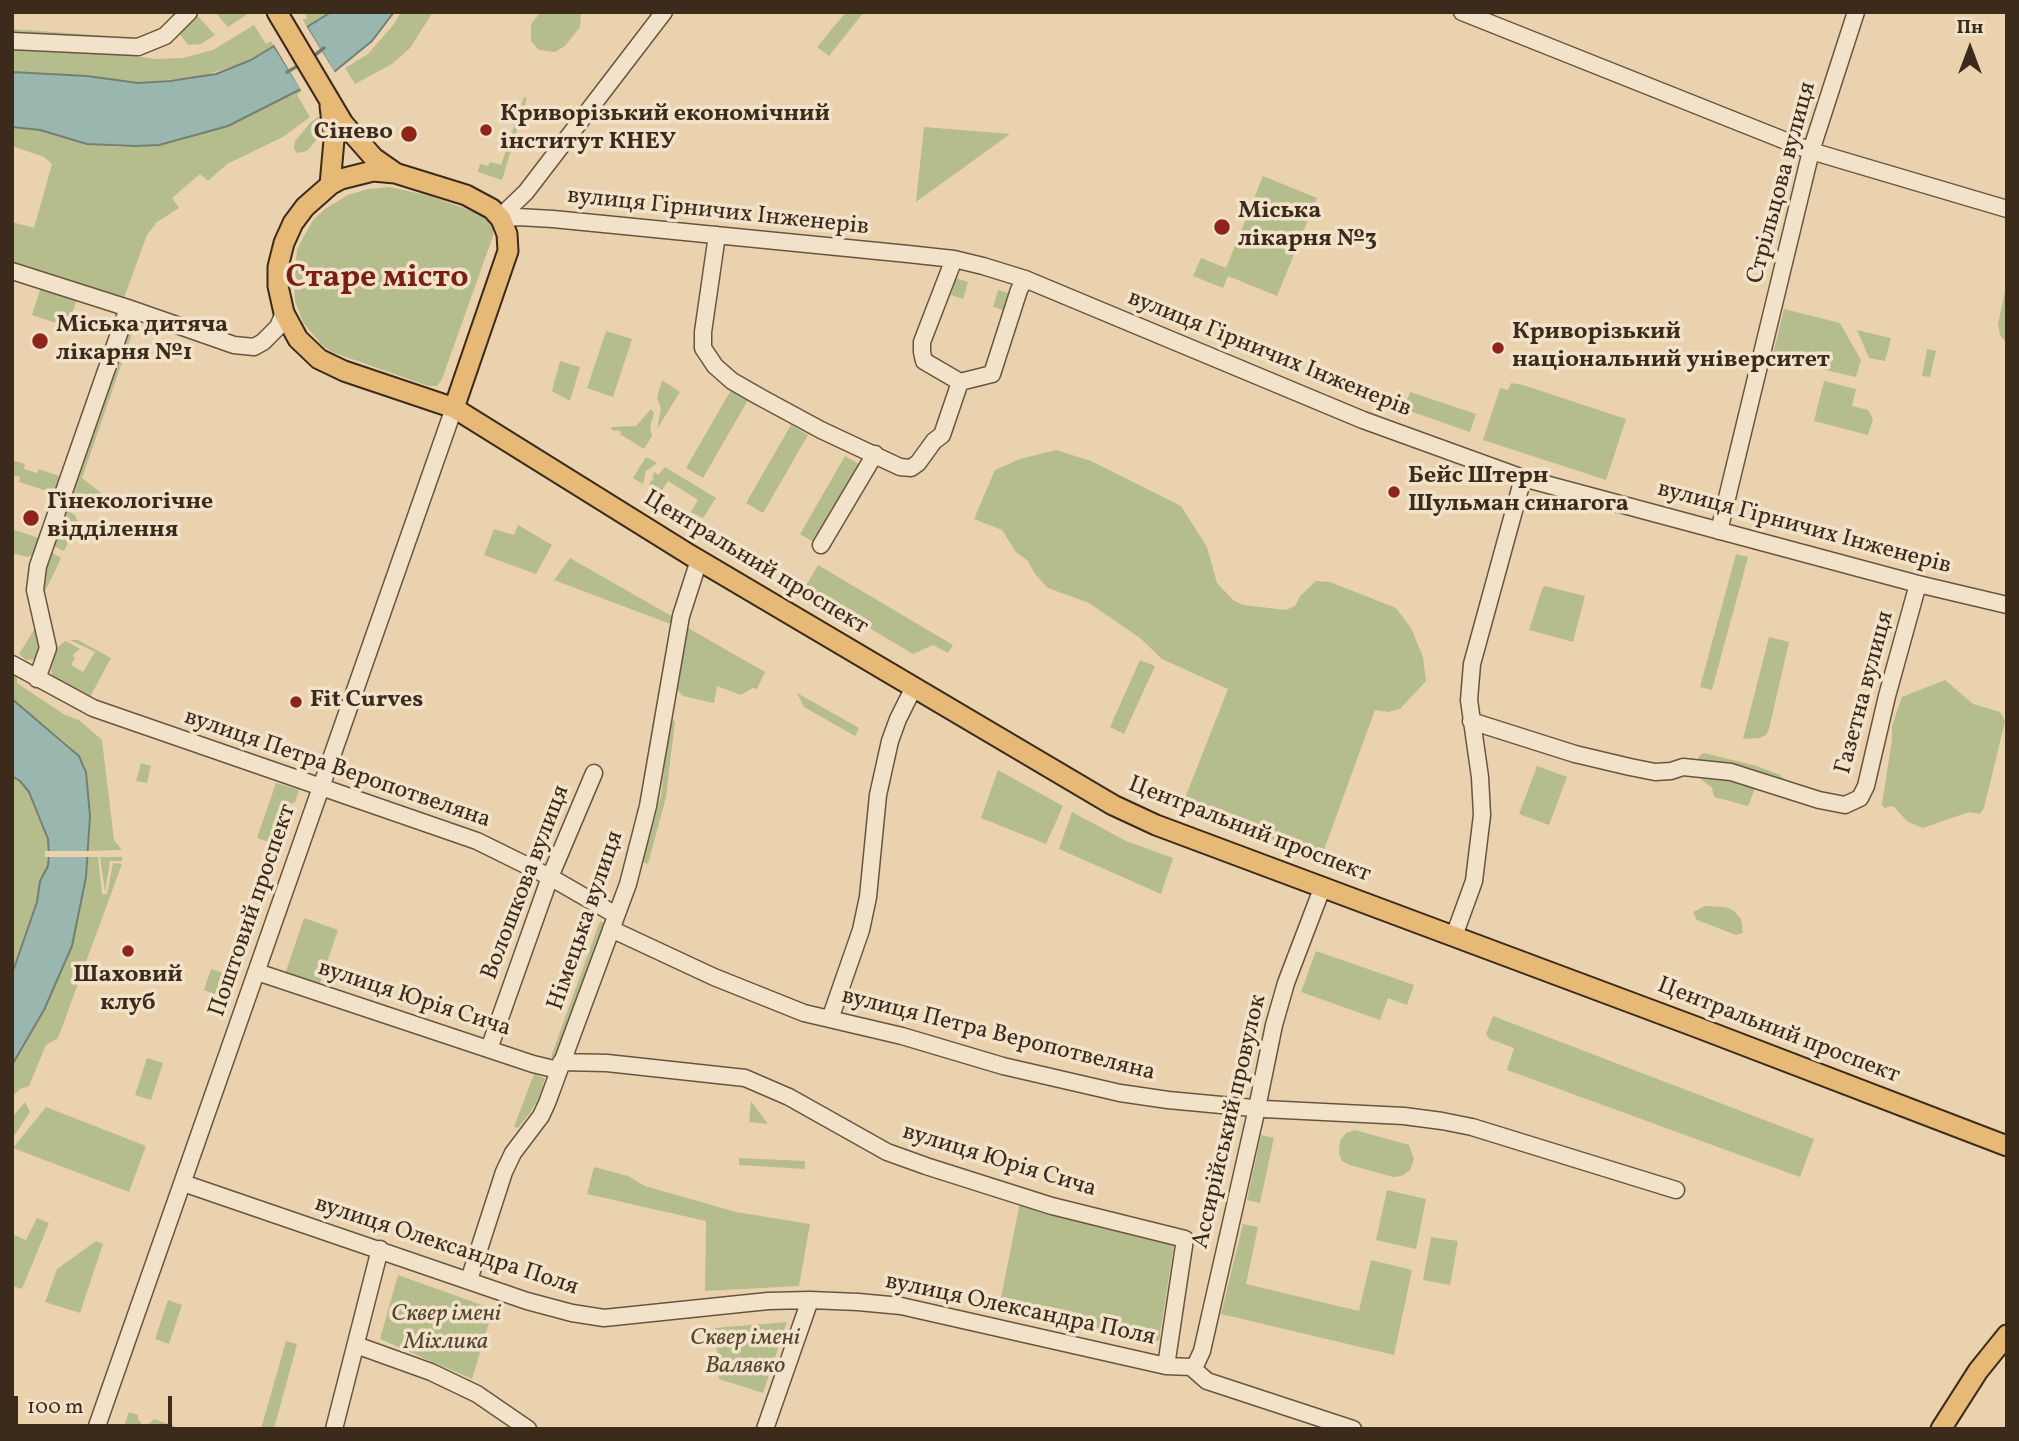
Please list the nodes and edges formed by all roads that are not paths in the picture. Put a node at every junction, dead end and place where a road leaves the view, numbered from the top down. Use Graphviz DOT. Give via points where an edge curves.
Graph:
graph roads {
  1 [pos="189,12"];
  2 [pos="277,12"];
  3 [pos="664,12"];
  4 [pos="1857,12"];
  5 [pos="1469,14"];
  6 [pos="12,41"];
  7 [pos="327,99"];
  8 [pos="1811,151"];
  9 [pos="395,173"];
  10 [pos="330,185"];
  11 [pos="2007,209"];
  12 [pos="501,218"];
  13 [pos="717,236"];
  14 [pos="954,259"];
  15 [pos="12,271"];
  16 [pos="1025,279"];
  17 [pos="128,308"];
  18 [pos="284,313"];
  19 [pos="960,382"];
  20 [pos="454,408"];
  21 [pos="875,454"];
  22 [pos="1523,478"];
  23 [pos="1718,531"];
  24 [pos="821,545"];
  25 [pos="699,560"];
  26 [pos="1918,584"];
  27 [pos="2007,605"];
  28 [pos="12,664"];
  29 [pos="37,678"];
  30 [pos="914,687"];
  31 [pos="1471,721"];
  32 [pos="594,773"];
  33 [pos="322,786"];
  34 [pos="550,877"];
  35 [pos="1323,886"];
  36 [pos="614,922"];
  37 [pos="1454,936"];
  38 [pos="257,972"];
  39 [pos="830,1018"];
  40 [pos="489,1049"];
  41 [pos="560,1066"];
  42 [pos="1257,1108"];
  43 [pos="2007,1146"];
  44 [pos="183,1183"];
  45 [pos="1675,1190"];
  46 [pos="380,1249"];
  47 [pos="469,1280"];
  48 [pos="810,1300"];
  49 [pos="2007,1335"];
  50 [pos="356,1345"];
  51 [pos="1166,1366"];
  52 [pos="1191,1367"];
  53 [pos="96,1429"];
  54 [pos="334,1429"];
  55 [pos="528,1429"];
  56 [pos="765,1429"];
  57 [pos="1353,1429"];
  58 [pos="1941,1429"];
  1 -- 6 [label="street" via="165,36 138,47"];
  2 -- 7 [label="main road"];
  3 -- 12 [label="street"];
  4 -- 8 [label="street, Стрільцова вулиця"];
  5 -- 8 [label="street"];
  7 -- 9 [label="main road" via="374,158"];
  7 -- 10 [label="main road" via="334,140"];
  8 -- 11 [label="street"];
  8 -- 23 [label="street, Стрільцова вулиця"];
  9 -- 10 [label="main road" via="361,172"];
  9 -- 12 [label="main road" via="466,195"];
  10 -- 18 [label="main road" via="305,207 285,239 278,267"];
  12 -- 13 [label="street, вулиця Гірничих Інженерів"];
  12 -- 20 [label="main road" via="508,251"];
  13 -- 14 [label="street, вулиця Гірничих Інженерів"];
  13 -- 21 [label="street" via="703,327 703,348 715,366 732,381 821,430"];
  14 -- 16 [label="street, вулиця Гірничих Інженерів"];
  14 -- 19 [label="street" via="922,352 924,361"];
  15 -- 17 [label="street"];
  16 -- 19 [label="street" via="992,374"];
  16 -- 22 [label="street, вулиця Гірничих Інженерів" via="1363,420"];
  17 -- 18 [label="street" via="234,345 254,347 271,335"];
  17 -- 29 [label="street" via="38,566 35,590 48,648"];
  18 -- 20 [label="main road" via="298,339 319,359"];
  19 -- 21 [label="street" via="942,435 918,463 901,467"];
  20 -- 25 [label="main road, Центральний проспект"];
  20 -- 33 [label="street, Поштовий проспект"];
  21 -- 24 [label="street"];
  22 -- 23 [label="street, вулиця Гірничих Інженерів"];
  22 -- 31 [label="street" via="1472,664"];
  23 -- 26 [label="street, вулиця Гірничих Інженерів"];
  25 -- 30 [label="main road, Центральний проспект"];
  25 -- 36 [label="street, Німецька вулиця" via="681,616 643,829"];
  26 -- 27 [label="street, вулиця Гірничих Інженерів"];
  26 -- 31 [label="street, Газетна вулиця" via="1866,786 1860,798 1845,805 1731,772 1630,767"];
  28 -- 29 [label="street, вулиця Петра Веропотвеляна"];
  29 -- 33 [label="street, вулиця Петра Веропотвеляна" via="93,708"];
  30 -- 35 [label="main road, Центральний проспект" via="1113,805"];
  30 -- 39 [label="street" via="890,741 878,795 861,930"];
  31 -- 37 [label="street" via="1482,815 1474,881"];
  32 -- 34 [label="street, Волошкова вулиця"];
  33 -- 34 [label="street, вулиця Петра Веропотвеляна" via="477,841"];
  33 -- 38 [label="street, Поштовий проспект"];
  34 -- 36 [label="street, вулиця Петра Веропотвеляна"];
  34 -- 40 [label="street, Волошкова вулиця"];
  35 -- 37 [label="main road, Центральний проспект"];
  35 -- 42 [label="street, Ассирійський провулок" via="1286,984"];
  36 -- 39 [label="street, вулиця Петра Веропотвеляна" via="752,993"];
  36 -- 41 [label="street, Німецька вулиця"];
  37 -- 43 [label="main road, Центральний проспект"];
  38 -- 40 [label="street, вулиця Юрія Сича"];
  38 -- 44 [label="street, Поштовий проспект"];
  39 -- 42 [label="street, вулиця Петра Веропотвеляна" via="1121,1093"];
  40 -- 41 [label="street, вулиця Юрія Сича"];
  41 -- 47 [label="street, Німецька вулиця" via="541,1116 504,1172"];
  41 -- 51 [label="street, вулиця Юрія Сича" via="607,1063 745,1078 887,1152 1052,1206 1185,1239"];
  42 -- 45 [label="street, вулиця Петра Веропотвеляна" via="1442,1121"];
  42 -- 52 [label="street, Ассирійський провулок" via="1202,1351"];
  44 -- 46 [label="street, вулиця Олександра Поля"];
  44 -- 53 [label="street, Поштовий проспект"];
  46 -- 47 [label="street, вулиця Олександра Поля"];
  46 -- 50 [label="street"];
  47 -- 48 [label="street, вулиця Олександра Поля" via="548,1307 604,1318"];
  48 -- 51 [label="street, вулиця Олександра Поля" via="901,1306"];
  48 -- 56 [label="street"];
  49 -- 58 [label="main road"];
  50 -- 54 [label="street"];
  50 -- 55 [label="street" via="477,1394"];
  51 -- 52 [label="street, вулиця Олександра Поля"];
  52 -- 57 [label="street, вулиця Олександра Поля" via="1207,1381"];
}
